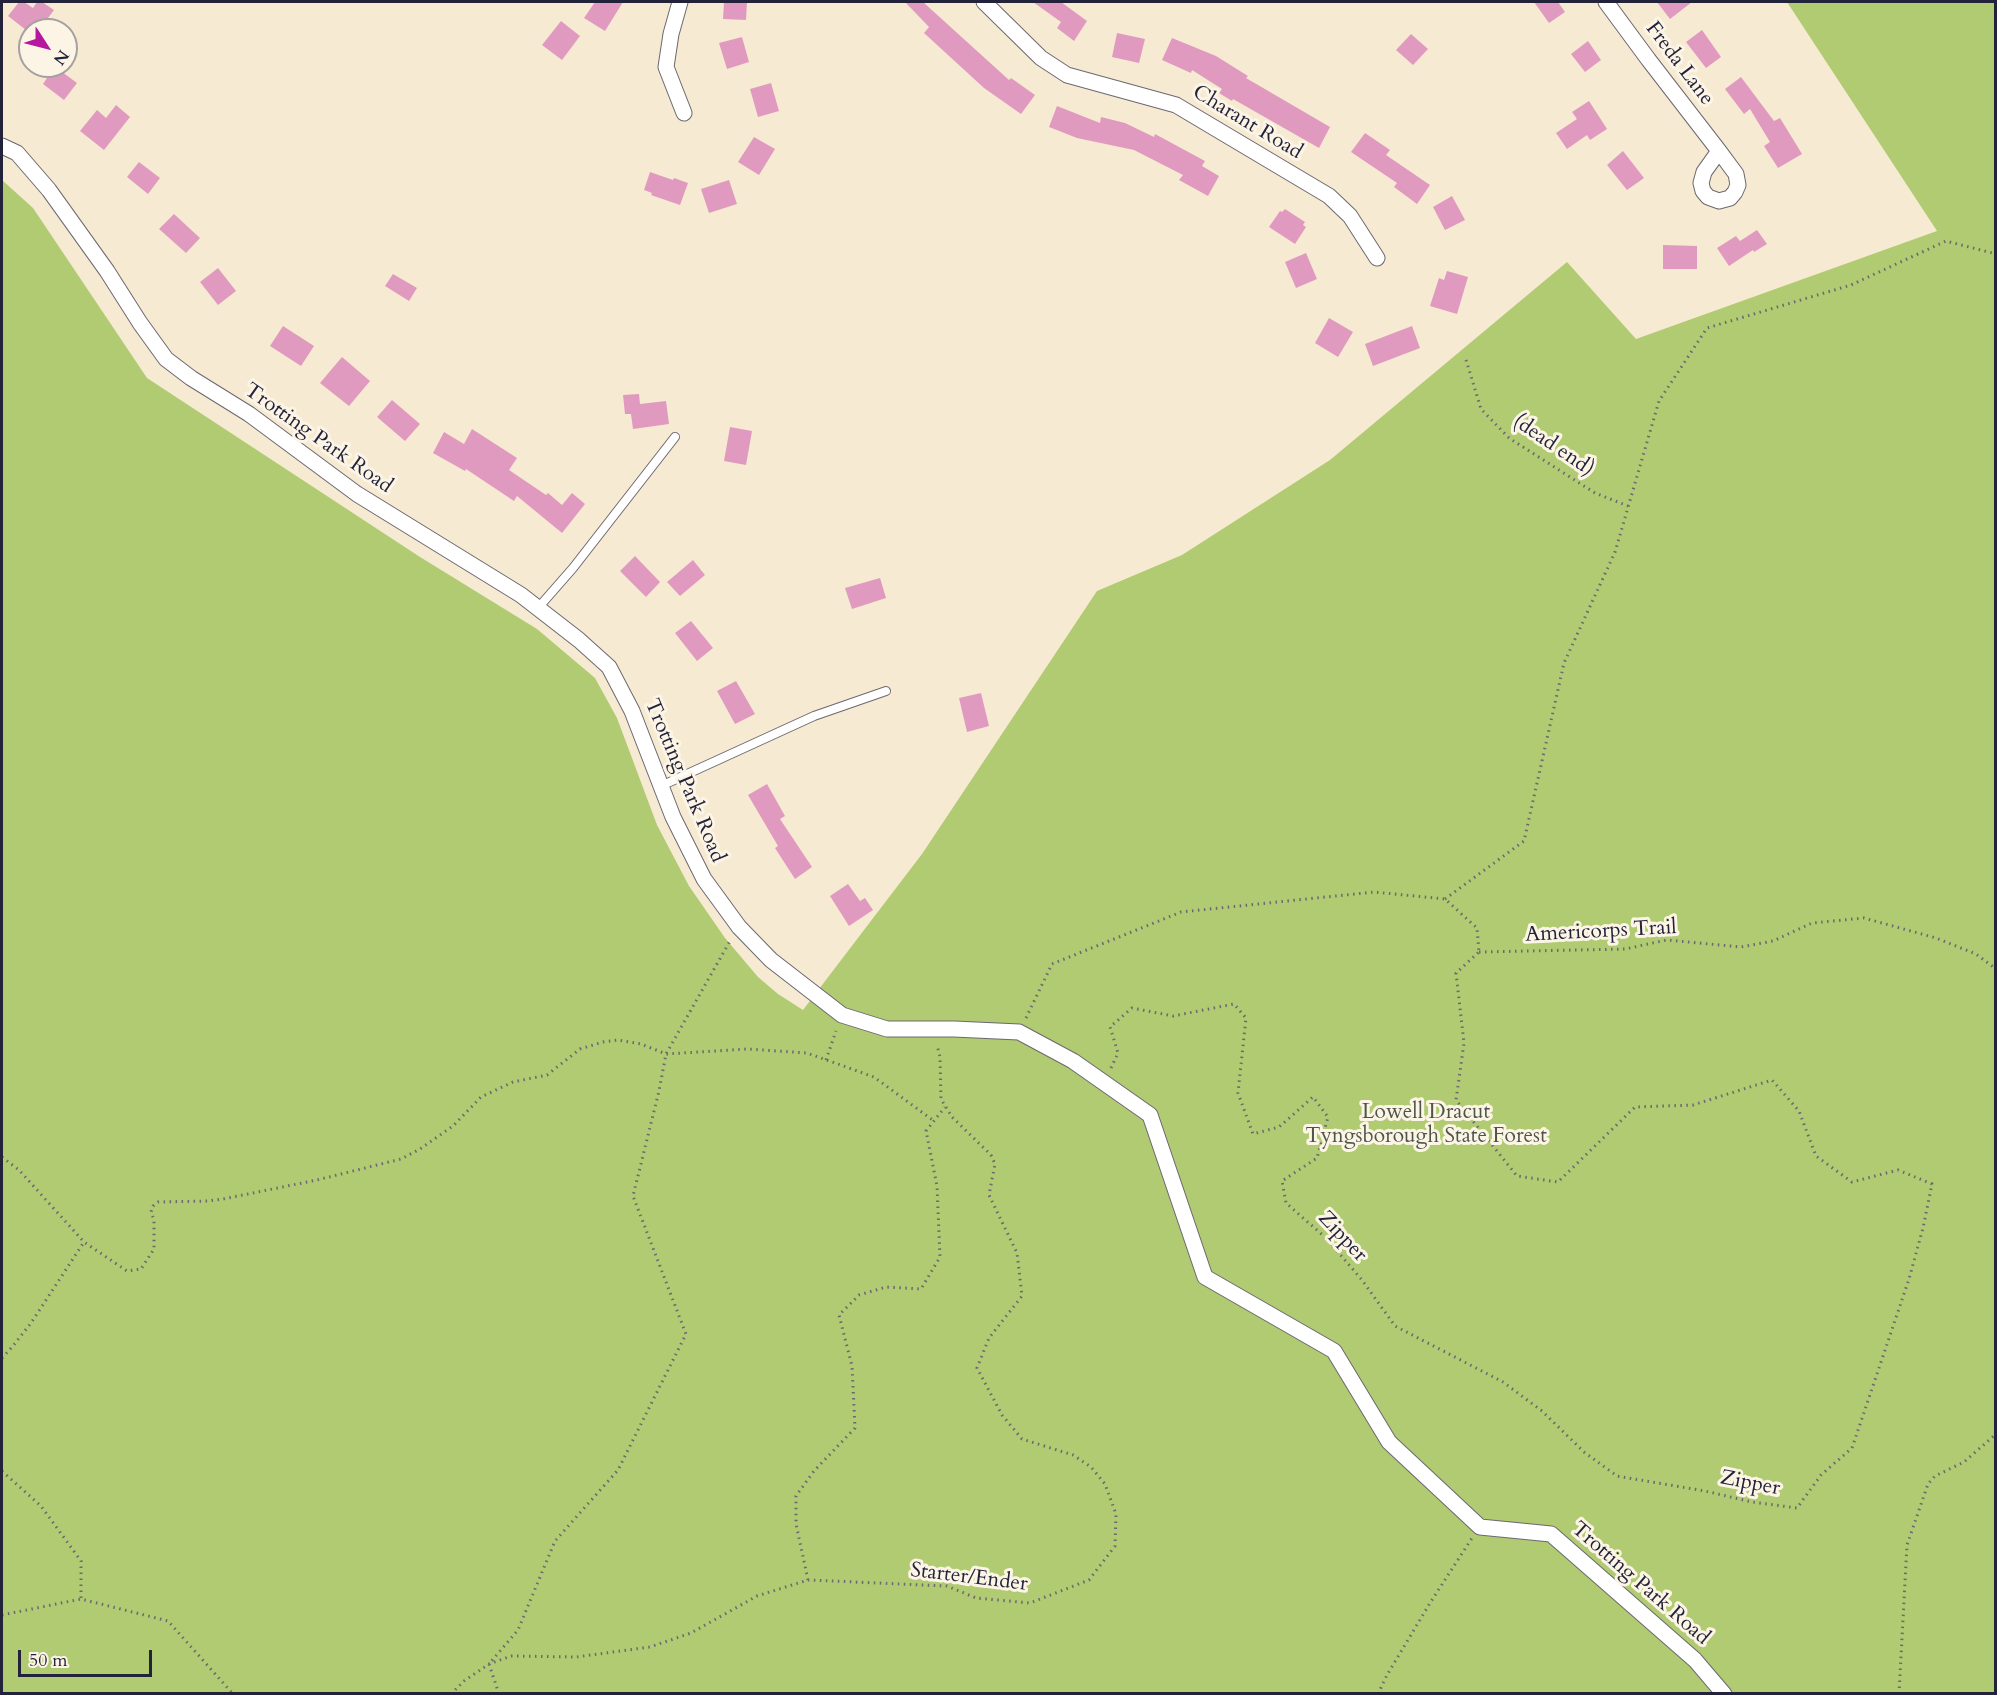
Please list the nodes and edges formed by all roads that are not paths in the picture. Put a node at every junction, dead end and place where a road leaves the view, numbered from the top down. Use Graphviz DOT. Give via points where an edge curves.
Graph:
graph roads {
  1 [pos="680,2"];
  2 [pos="984,2"];
  3 [pos="1606,2"];
  4 [pos="684,113"];
  5 [pos="2,146"];
  6 [pos="1719,151"];
  7 [pos="1377,258"];
  8 [pos="675,437"];
  9 [pos="538,608"];
  10 [pos="886,691"];
  11 [pos="661,786"];
  12 [pos="1724,1694"];
  1 -- 4 [label="street" via="666,67"];
  2 -- 7 [label="street, Charant Road" via="1041,58 1067,75 1176,105 1329,196 1350,216"];
  3 -- 6 [label="street, Freda Lane"];
  5 -- 9 [label="street, Trotting Park Road" via="17,153 49,190 166,359 357,494"];
  8 -- 9 [label="lane"];
  9 -- 11 [label="street, Trotting Park Road" via="609,667 632,711"];
  10 -- 11 [label="lane" via="814,716"];
  11 -- 12 [label="street, Trotting Park Road" via="704,879 739,927 771,960 842,1015 887,1029 1019,1032 1073,1062 1150,1115 1205,1276 1334,1351 1389,1442 1480,1527 1551,1534 1695,1660"];
}
